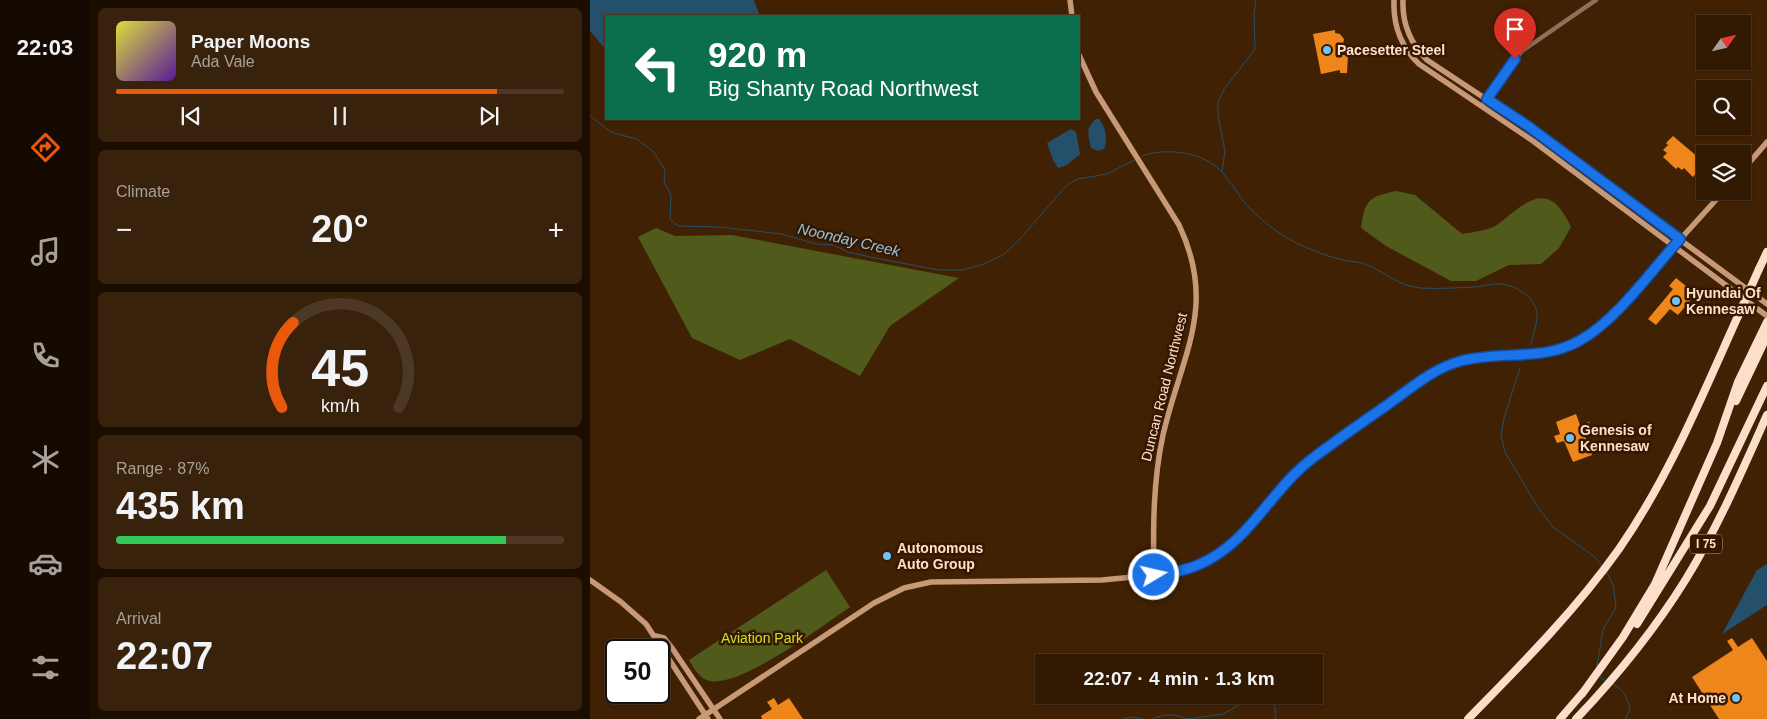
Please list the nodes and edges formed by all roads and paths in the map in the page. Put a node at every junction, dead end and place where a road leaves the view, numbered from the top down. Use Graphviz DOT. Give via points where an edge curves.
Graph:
graph roads {
  1 [pos="1070,0"];
  2 [pos="1394,0"];
  3 [pos="1403,0"];
  4 [pos="1596,0"];
  5 [pos="1072,15"];
  6 [pos="1080,57"];
  7 [pos="1487,99"];
  8 [pos="1482,106"];
  9 [pos="1767,142"];
  10 [pos="1751,161"];
  11 [pos="1716,200"];
  12 [pos="1680,239"];
  13 [pos="1674,246"];
  14 [pos="1767,252"];
  15 [pos="1767,304"];
  16 [pos="1767,316"];
  17 [pos="1767,322"];
  18 [pos="1767,336"];
  19 [pos="1767,386"];
  20 [pos="1730,411"];
  21 [pos="1767,415"];
  22 [pos="1154,575"];
  23 [pos="590,580"];
  24 [pos="656,636"];
  25 [pos="1624,640"];
  26 [pos="714,709"];
  27 [pos="707,717"];
  28 [pos="699,719"];
  29 [pos="720,719"];
  30 [pos="1468,719"];
  31 [pos="1560,719"];
  32 [pos="1576,719"];
  1 -- 5 [label="street"];
  2 -- 8 [label="street" via="1399,35 1413,59"];
  3 -- 7 [label="street" via="1408,32 1421,54"];
  4 -- 7 [label="street" via="1531,43 1508,67"];
  6 -- 22 [label="street, Duncan Road Northwest" via="1093,86 1180,225 1197,278 1190,343 1157,466 1153,506"];
  7 -- 8 [label="street"];
  7 -- 12 [label="street"];
  8 -- 13 [label="street"];
  9 -- 10 [label="street"];
  11 -- 12 [label="street"];
  12 -- 13 [label="street"];
  12 -- 15 [label="street"];
  13 -- 16 [label="street"];
  13 -- 22 [label="street" via="1609,318 1586,337 1547,353 1475,358 1436,372 1306,463 1282,486 1240,537 1222,552 1196,566"];
  14 -- 30 [label="highway, bridge" via="1672,459 1620,547 1590,588 1536,650"];
  17 -- 20 [label="highway" via="1738,382"];
  18 -- 20 [label="highway"];
  19 -- 25 [label="highway" via="1710,506"];
  20 -- 25 [label="highway" via="1655,584"];
  21 -- 32 [label="highway, I 75" via="1699,556 1658,621"];
  22 -- 26 [label="street" via="1102,580 940,581 904,588 874,603"];
  23 -- 24 [label="street" via="621,602"];
  24 -- 26 [label="street" via="664,638 672,648"];
  24 -- 27 [label="street" via="657,644"];
  25 -- 31 [label="highway"];
  26 -- 27 [label="street"];
  26 -- 29 [label="street"];
  27 -- 28 [label="street"];
}
